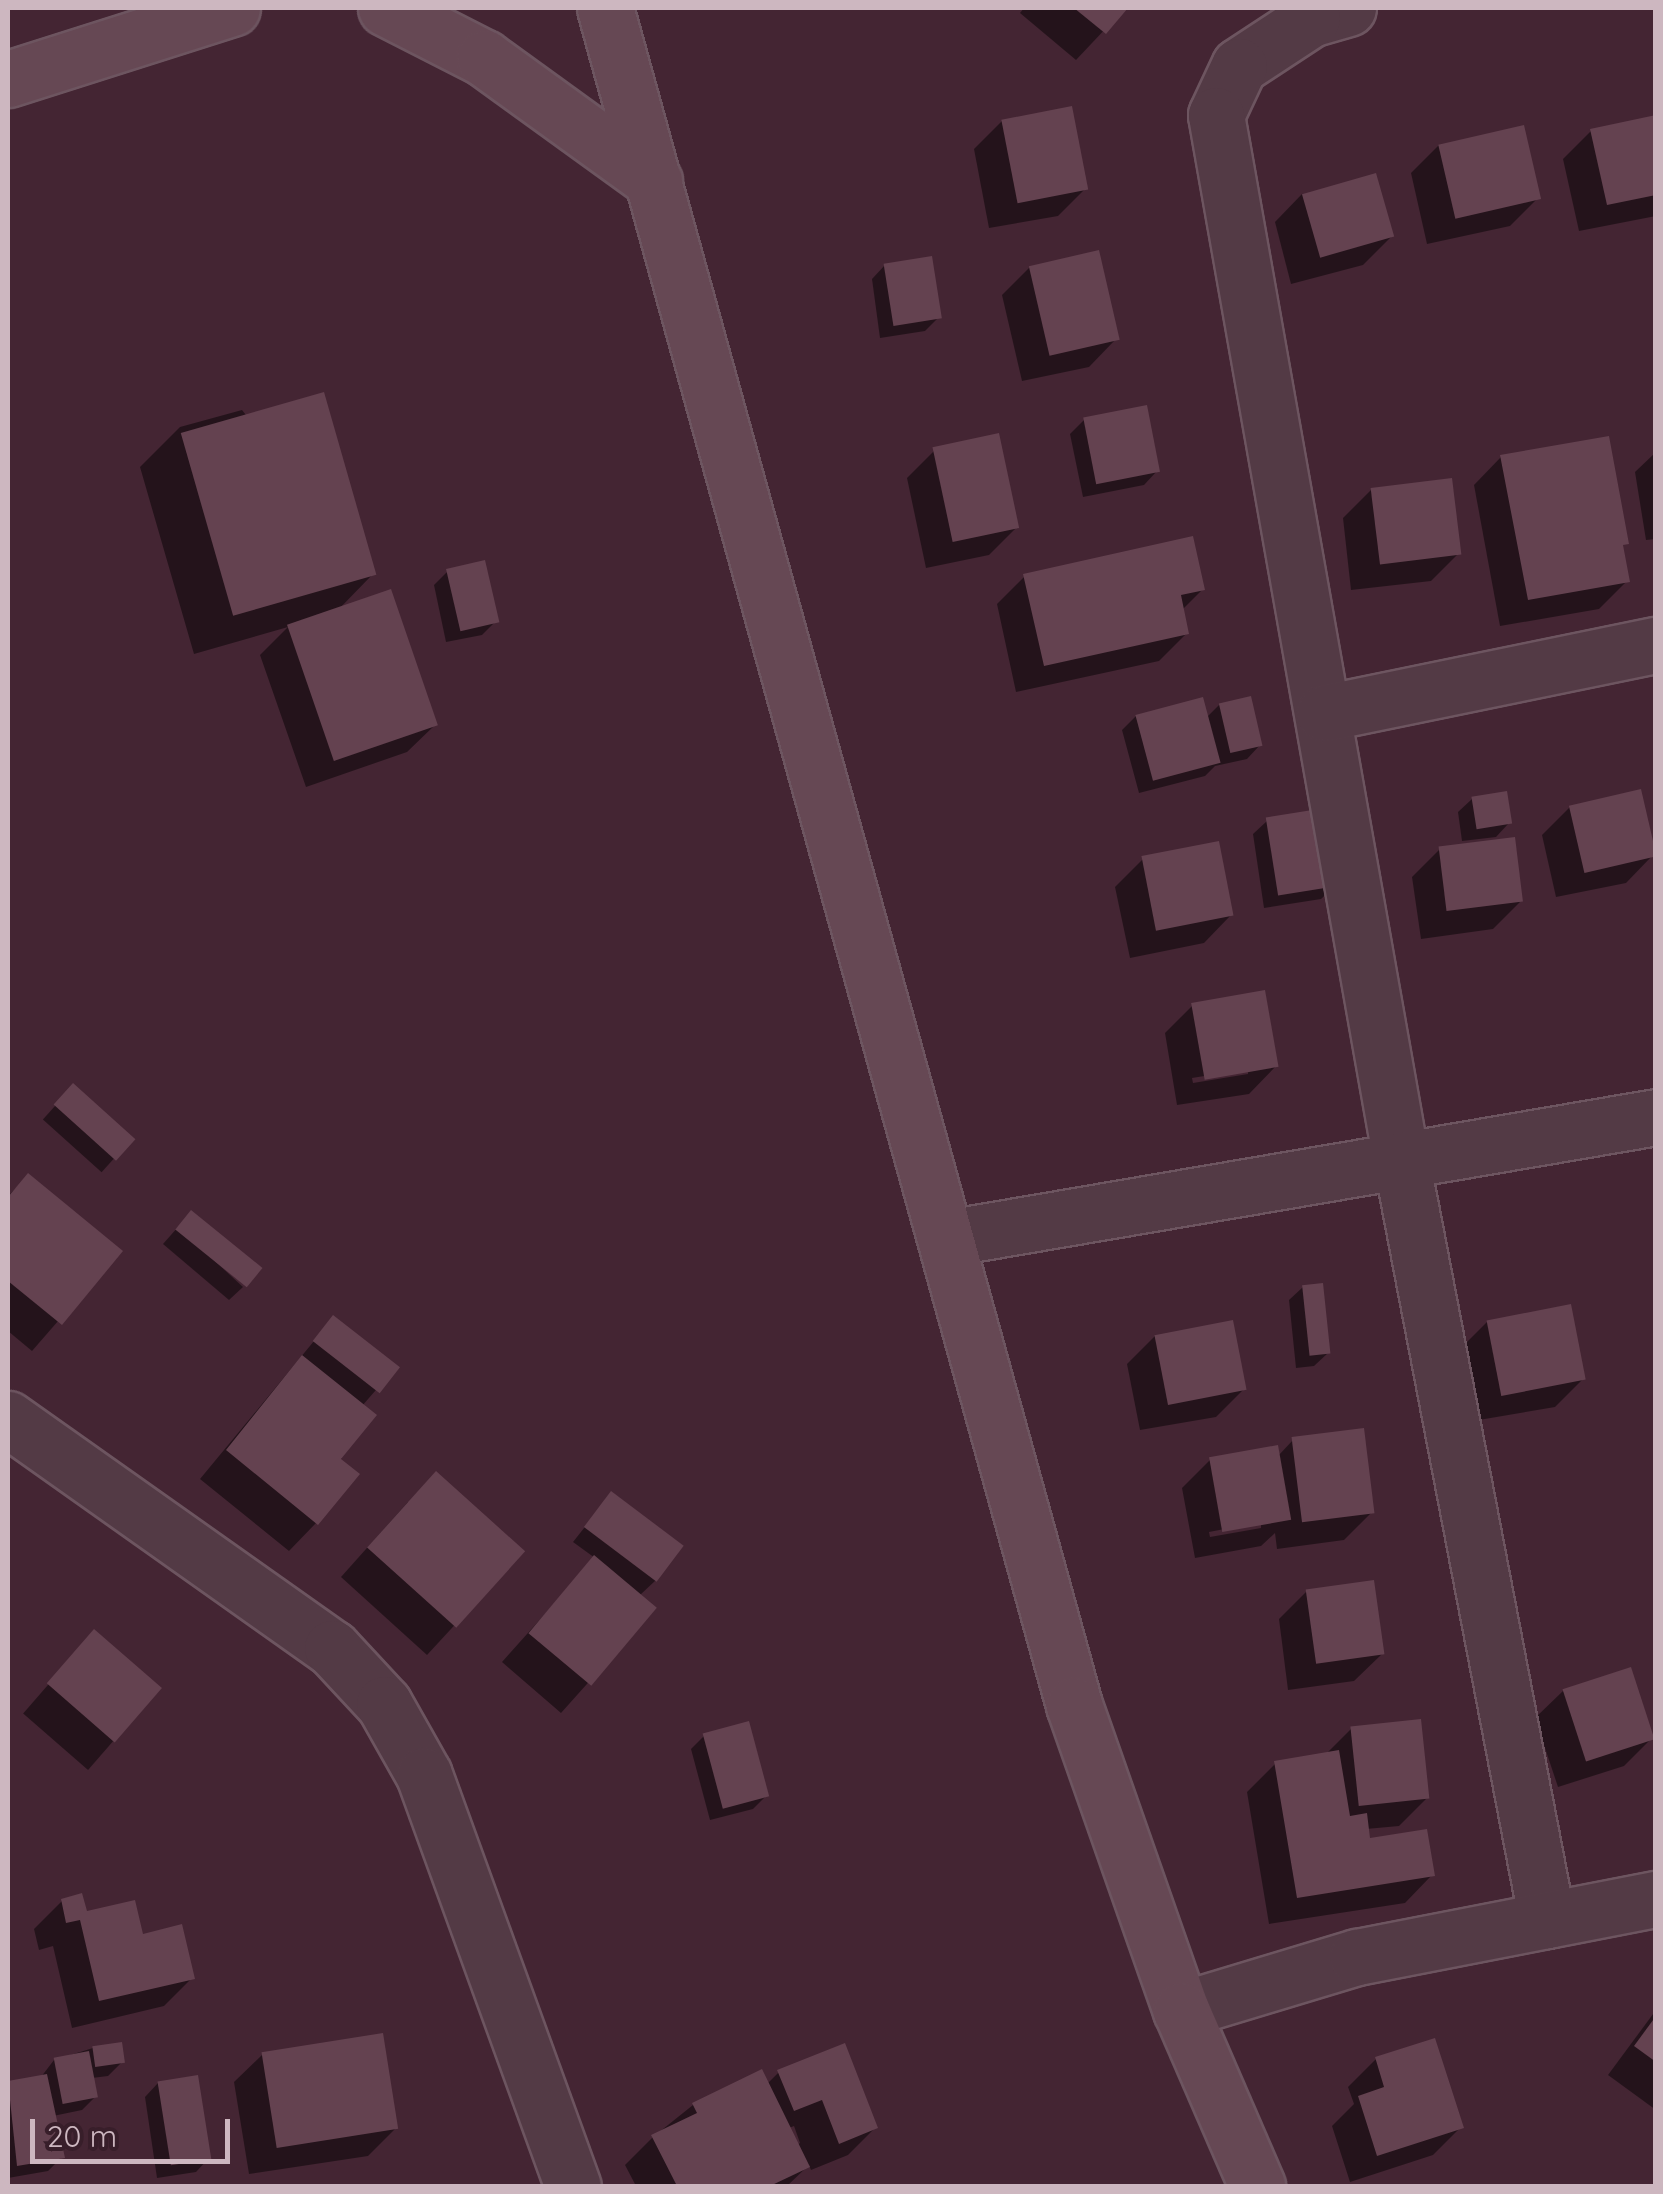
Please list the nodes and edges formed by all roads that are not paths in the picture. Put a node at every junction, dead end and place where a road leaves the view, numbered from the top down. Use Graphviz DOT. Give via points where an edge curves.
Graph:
graph roads {
  1 [pos="232,8"];
  2 [pos="386,8"];
  3 [pos="605,8"];
  4 [pos="638,8"];
  5 [pos="1322,11"];
  6 [pos="8,79"];
  7 [pos="632,105"];
  8 [pos="654,181"];
  9 [pos="1656,646"];
  10 [pos="1324,713"];
  11 [pos="1656,1118"];
  12 [pos="1401,1160"];
  13 [pos="948,1238"];
  14 [pos="8,1419"];
  15 [pos="1656,1899"];
  16 [pos="1547,1920"];
  17 [pos="1180,2010"];
  18 [pos="573,2186"];
  19 [pos="1258,2186"];
  1 -- 6 [label="street"];
  2 -- 8 [label="street" via="484,58"];
  3 -- 7 [label="street"];
  4 -- 7 [label="street" via="630,28"];
  5 -- 10 [label="street" via="1239,66 1216,115"];
  7 -- 8 [label="street"];
  8 -- 13 [label="street"];
  9 -- 10 [label="street"];
  10 -- 12 [label="street"];
  11 -- 12 [label="street"];
  12 -- 13 [label="street"];
  12 -- 16 [label="street"];
  13 -- 17 [label="street" via="1074,1706"];
  14 -- 18 [label="street" via="332,1648 384,1704 424,1774"];
  15 -- 16 [label="street"];
  16 -- 17 [label="street" via="1357,1957"];
  17 -- 19 [label="street"];
}
